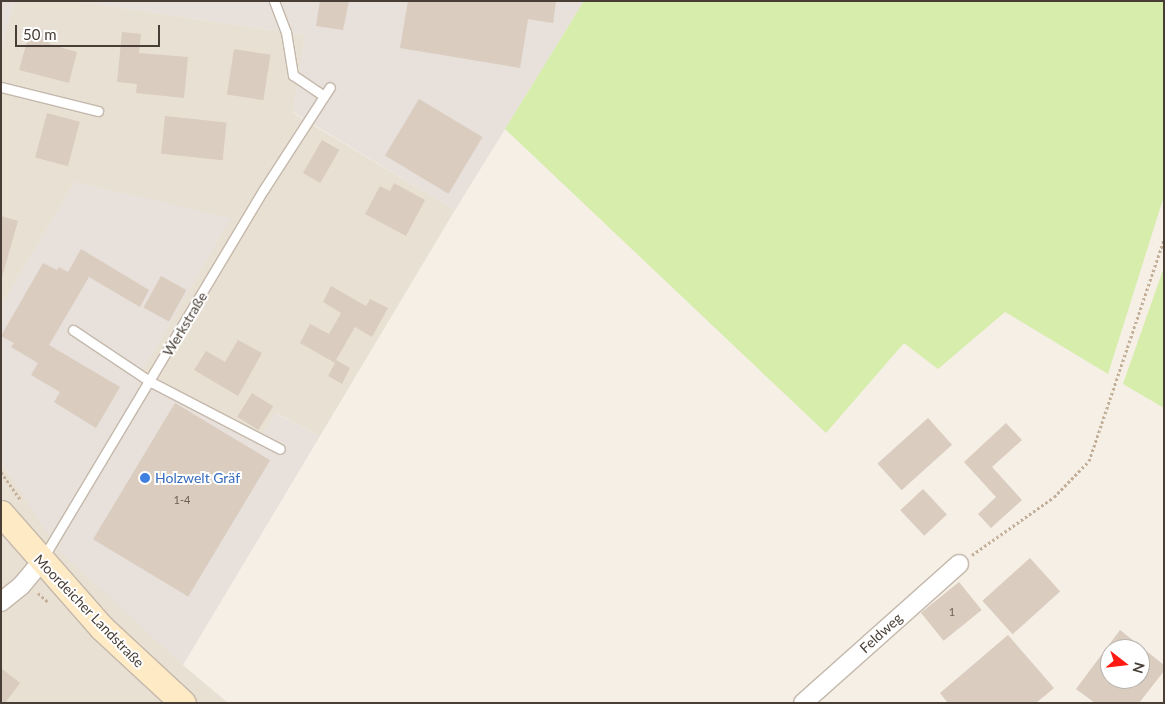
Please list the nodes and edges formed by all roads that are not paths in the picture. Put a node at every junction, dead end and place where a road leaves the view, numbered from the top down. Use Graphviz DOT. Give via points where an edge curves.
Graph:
graph roads {
  1 [pos="274,1"];
  2 [pos="284,1"];
  3 [pos="282,15"];
  4 [pos="1,87"];
  5 [pos="330,87"];
  6 [pos="324,96"];
  7 [pos="98,111"];
  8 [pos="74,330"];
  9 [pos="151,382"];
  10 [pos="280,449"];
  11 [pos="1,513"];
  12 [pos="41,562"];
  13 [pos="959,564"];
  14 [pos="1,602"];
  15 [pos="183,703"];
  16 [pos="802,703"];
  1 -- 3 [label="lane"];
  2 -- 3 [label="lane"];
  3 -- 6 [label="lane" via="293,75"];
  4 -- 7 [label="lane"];
  5 -- 6 [label="lane, Werkstraße"];
  6 -- 9 [label="lane, Werkstraße" via="264,190"];
  8 -- 9 [label="lane"];
  9 -- 10 [label="lane"];
  9 -- 12 [label="lane, Werkstraße"];
  11 -- 12 [label="main road, Moordeicher Landstraße"];
  12 -- 14 [label="street" via="21,586"];
  12 -- 15 [label="main road, Moordeicher Landstraße" via="102,628"];
  13 -- 16 [label="street, Feldweg"];
}
